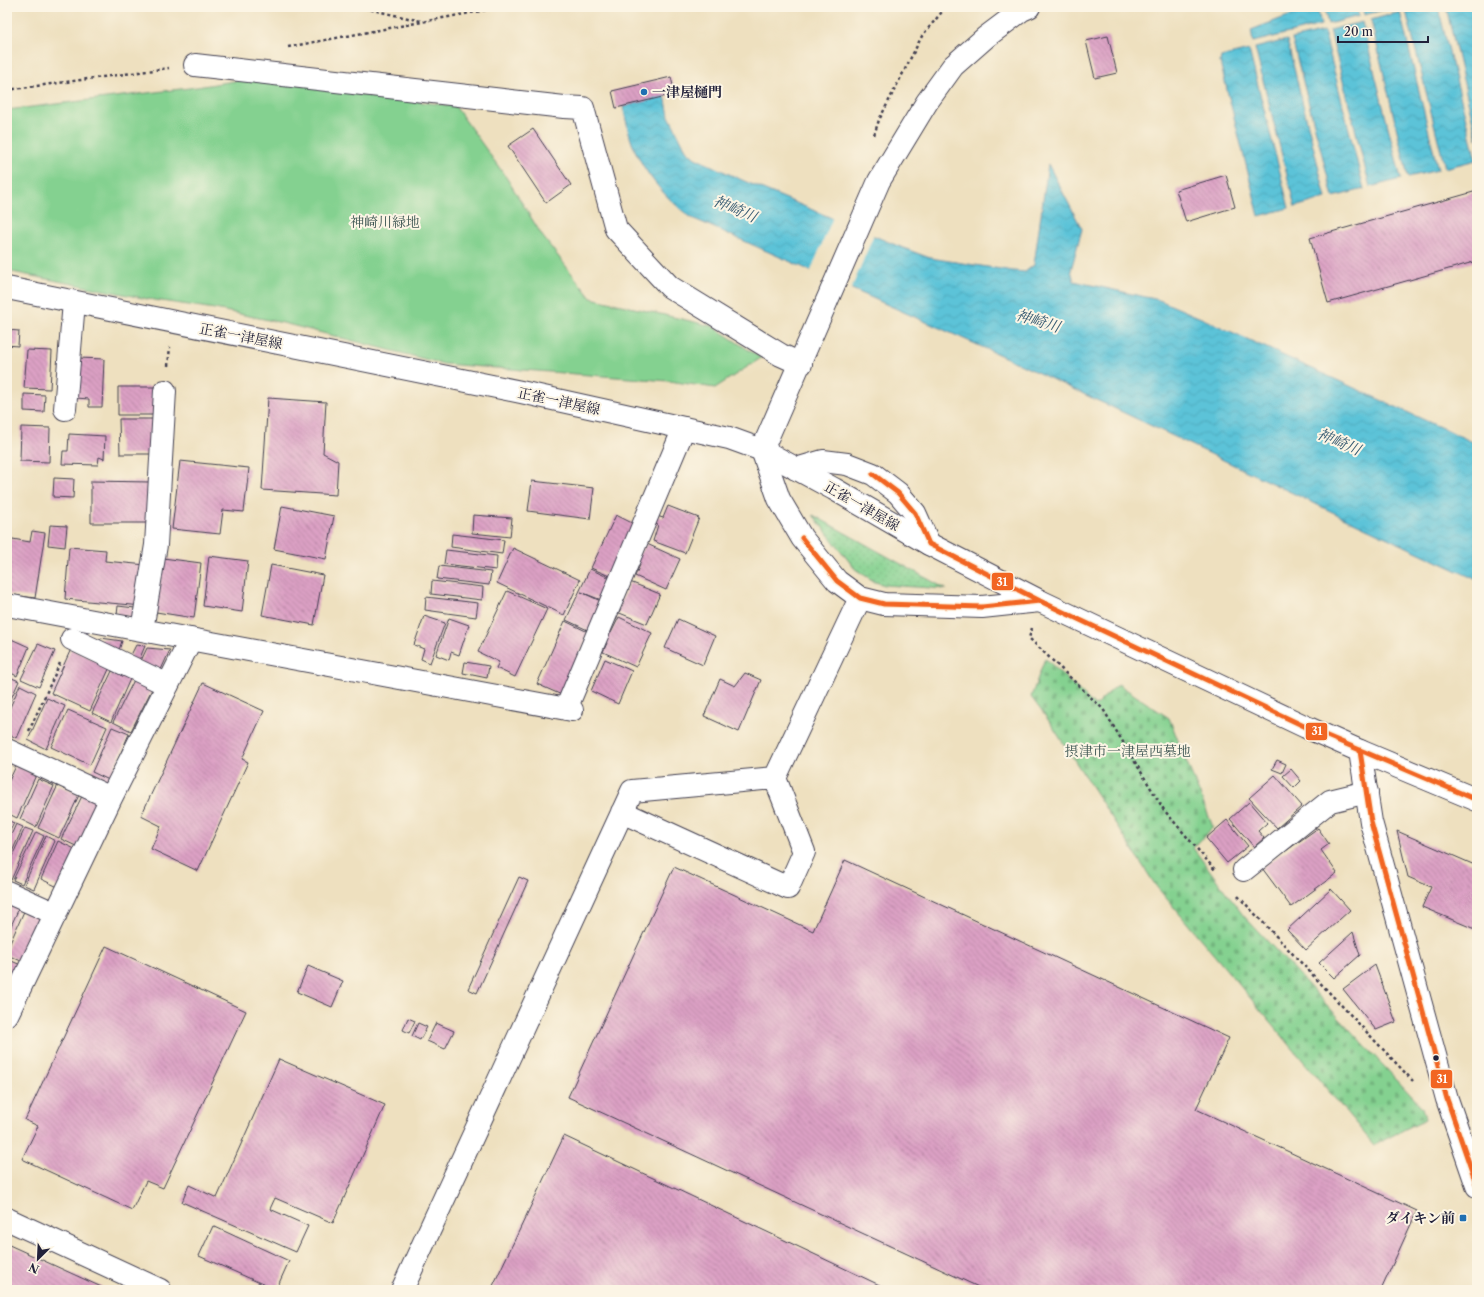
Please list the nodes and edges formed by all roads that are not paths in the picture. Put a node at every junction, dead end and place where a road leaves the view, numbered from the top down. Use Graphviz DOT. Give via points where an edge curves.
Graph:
graph roads {
  1 [pos="1029,7"];
  2 [pos="195,65"];
  3 [pos="7,288"];
  4 [pos="74,302"];
  5 [pos="801,364"];
  6 [pos="165,390"];
  7 [pos="64,409"];
  8 [pos="684,428"];
  9 [pos="762,450"];
  10 [pos="796,469"];
  11 [pos="929,544"];
  12 [pos="860,598"];
  13 [pos="1040,600"];
  14 [pos="7,605"];
  15 [pos="142,630"];
  16 [pos="72,639"];
  17 [pos="191,639"];
  18 [pos="168,685"];
  19 [pos="1360,751"];
  20 [pos="12,752"];
  21 [pos="775,778"];
  22 [pos="1367,792"];
  23 [pos="111,798"];
  24 [pos="1477,800"];
  25 [pos="622,812"];
  26 [pos="1244,870"];
  27 [pos="7,892"];
  28 [pos="56,914"];
  29 [pos="7,1015"];
  30 [pos="1477,1186"];
  31 [pos="7,1219"];
  32 [pos="160,1290"];
  33 [pos="402,1290"];
  1 -- 5 [label="street" via="986,37 953,66 927,102 879,181"];
  2 -- 5 [label="street" via="583,108 616,229 670,287 781,355"];
  3 -- 4 [label="street, 正雀一津屋線"];
  4 -- 7 [label="street"];
  4 -- 8 [label="street, 正雀一津屋線"];
  5 -- 9 [label="street"];
  6 -- 15 [label="street" via="156,545"];
  8 -- 9 [label="street, 正雀一津屋線" via="729,438"];
  8 -- 17 [label="street" via="569,710"];
  9 -- 10 [label="street, 正雀一津屋線"];
  9 -- 12 [label="street" via="779,499 802,538 837,580"];
  10 -- 11 [label="street, 正雀一津屋線"];
  10 -- 11 [label="street" via="823,461 847,464 873,474 898,492 915,513"];
  11 -- 13 [label="street, 正雀一津屋線"];
  12 -- 13 [label="street" via="884,604 982,607"];
  12 -- 21 [label="street"];
  13 -- 19 [label="street, 正雀一津屋線"];
  14 -- 15 [label="street"];
  15 -- 17 [label="street"];
  16 -- 18 [label="street"];
  17 -- 18 [label="street"];
  18 -- 23 [label="street"];
  19 -- 22 [label="street"];
  19 -- 24 [label="street, 正雀一津屋線"];
  20 -- 23 [label="street"];
  21 -- 25 [label="street" via="632,791"];
  21 -- 25 [label="street" via="804,852 788,888"];
  22 -- 26 [label="street" via="1330,801"];
  22 -- 30 [label="street" via="1371,822 1447,1099"];
  23 -- 28 [label="street"];
  25 -- 33 [label="street"];
  27 -- 28 [label="street"];
  28 -- 29 [label="street"];
  31 -- 32 [label="street"];
}
